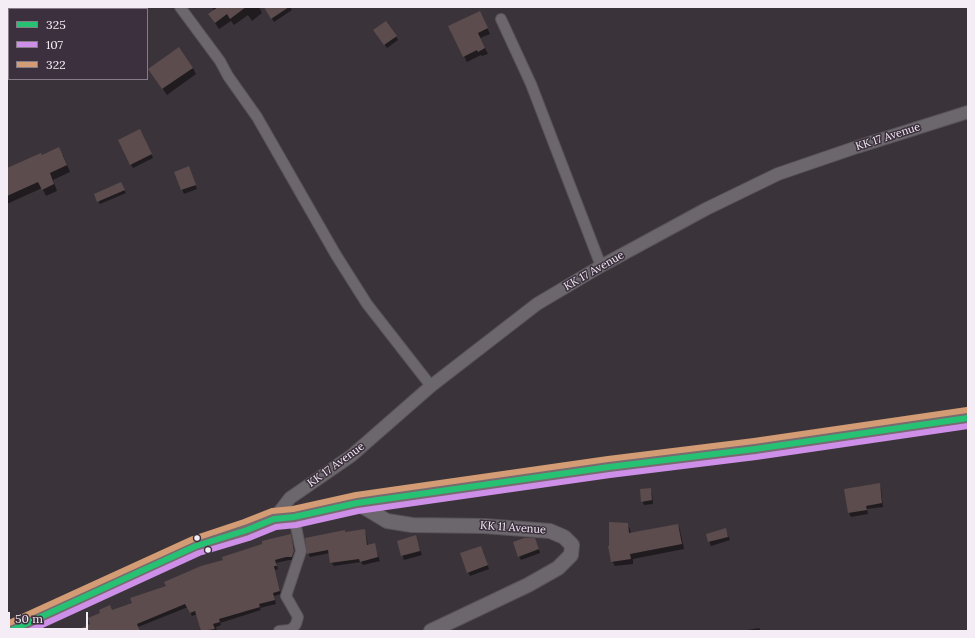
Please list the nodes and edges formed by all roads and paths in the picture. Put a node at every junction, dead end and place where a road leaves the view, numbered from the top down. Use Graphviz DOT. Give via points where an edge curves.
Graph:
graph roads {
  1 [pos="180,7"];
  2 [pos="501,19"];
  3 [pos="968,112"];
  4 [pos="601,266"];
  5 [pos="431,386"];
  6 [pos="968,418"];
  7 [pos="357,503"];
  8 [pos="294,517"];
  9 [pos="274,519"];
  10 [pos="10,631"];
  11 [pos="279,631"];
  12 [pos="431,631"];
  1 -- 5 [label="street" via="257,117 367,304"];
  2 -- 4 [label="street" via="531,84"];
  3 -- 4 [label="street, KK 17 Avenue" via="778,174 706,209"];
  4 -- 5 [label="street, KK 17 Avenue" via="537,304"];
  5 -- 9 [label="street, KK 17 Avenue" via="351,456 290,498"];
  6 -- 7 [label="highway"];
  7 -- 8 [label="highway"];
  7 -- 12 [label="main road, KK 11 Avenue" via="387,520 412,525 484,526 550,531 564,537 572,545 571,555 558,568"];
  8 -- 9 [label="highway"];
  8 -- 11 [label="street" via="301,551 286,596 298,617 293,628"];
  9 -- 10 [label="highway" via="196,546"];
}
